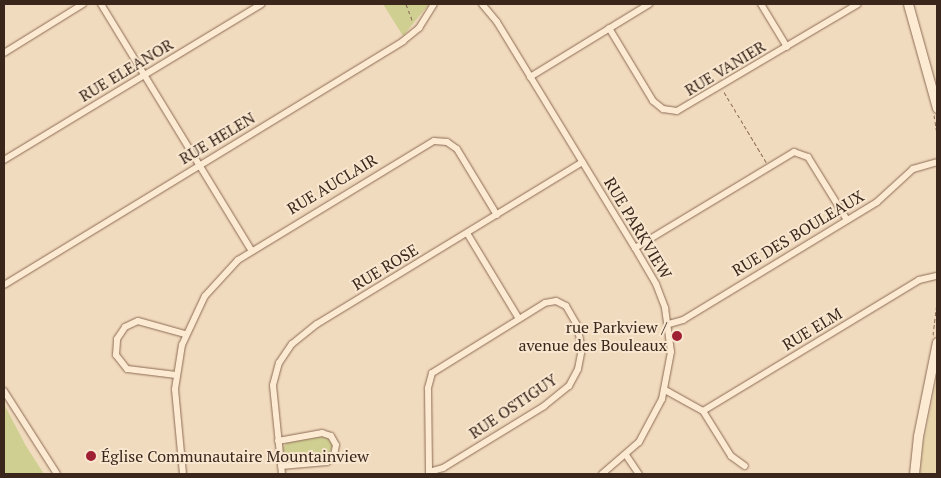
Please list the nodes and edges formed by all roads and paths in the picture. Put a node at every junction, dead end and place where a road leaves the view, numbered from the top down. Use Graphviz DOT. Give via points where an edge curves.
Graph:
graph roads {
  1 [pos="83,4"];
  2 [pos="101,4"];
  3 [pos="262,4"];
  4 [pos="406,4"];
  5 [pos="434,4"];
  6 [pos="482,4"];
  7 [pos="649,4"];
  8 [pos="761,4"];
  9 [pos="858,4"];
  10 [pos="908,4"];
  11 [pos="414,25"];
  12 [pos="609,28"];
  13 [pos="787,47"];
  14 [pos="4,53"];
  15 [pos="144,75"];
  16 [pos="530,77"];
  17 [pos="721,87"];
  18 [pos="937,108"];
  19 [pos="4,160"];
  20 [pos="582,162"];
  21 [pos="937,162"];
  22 [pos="199,165"];
  23 [pos="769,166"];
  24 [pos="497,214"];
  25 [pos="847,220"];
  26 [pos="467,233"];
  27 [pos="635,248"];
  28 [pos="251,250"];
  29 [pos="937,276"];
  30 [pos="4,285"];
  31 [pos="519,319"];
  32 [pos="669,324"];
  33 [pos="185,334"];
  34 [pos="937,342"];
  35 [pos="176,375"];
  36 [pos="665,390"];
  37 [pos="4,391"];
  38 [pos="703,411"];
  39 [pos="278,441"];
  40 [pos="626,455"];
  41 [pos="281,466"];
  42 [pos="745,466"];
  43 [pos="429,473"];
  44 [pos="57,474"];
  45 [pos="183,474"];
  46 [pos="282,474"];
  47 [pos="602,474"];
  48 [pos="639,474"];
  49 [pos="914,474"];
  1 -- 14 [label="street"];
  2 -- 15 [label="street"];
  3 -- 15 [label="street, RUE ELEANOR"];
  4 -- 11 [label="path"];
  5 -- 22 [label="street, RUE HELEN" via="422,24 407,38"];
  6 -- 16 [label="street, RUE PARKVIEW"];
  7 -- 12 [label="street"];
  8 -- 13 [label="street"];
  9 -- 13 [label="street, RUE VANIER"];
  10 -- 18 [label="street"];
  12 -- 16 [label="street"];
  12 -- 17 [label="street, RUE VANIER" via="650,97 660,108 683,109"];
  13 -- 17 [label="street, RUE VANIER"];
  15 -- 19 [label="street, RUE ELEANOR"];
  15 -- 22 [label="street"];
  16 -- 20 [label="street, RUE PARKVIEW"];
  17 -- 23 [label="path"];
  20 -- 24 [label="street, RUE ROSE"];
  20 -- 27 [label="street, RUE PARKVIEW"];
  21 -- 25 [label="street, RUE DES BOULEAUX" via="913,169 881,198"];
  22 -- 28 [label="street"];
  22 -- 30 [label="street, RUE HELEN"];
  23 -- 25 [label="street" via="792,153 804,154"];
  23 -- 27 [label="street"];
  24 -- 26 [label="street, RUE ROSE"];
  24 -- 28 [label="street, RUE AUCLAIR" via="457,149 447,142 434,140"];
  25 -- 32 [label="street, RUE DES BOULEAUX" via="683,320"];
  26 -- 31 [label="street"];
  26 -- 39 [label="street, RUE ROSE" via="317,324 292,344 279,363 274,379"];
  27 -- 32 [label="street, RUE PARKVIEW" via="658,288"];
  28 -- 33 [label="street, RUE AUCLAIR" via="210,289"];
  29 -- 38 [label="street, RUE ELM" via="919,280"];
  31 -- 43 [label="street, RUE OSTIGUY" via="440,367 431,376 428,388"];
  31 -- 43 [label="street, RUE OSTIGUY" via="547,302 556,301 566,306 582,344 580,364 574,378 562,393 544,406 443,468"];
  32 -- 36 [label="street, RUE PARKVIEW" via="671,352"];
  33 -- 35 [label="street, RUE AUCLAIR"];
  33 -- 35 [label="street" via="138,321 125,327 116,339 116,355 128,369"];
  34 -- 49 [label="street" via="918,436"];
  35 -- 45 [label="street, RUE AUCLAIR" via="175,406"];
  36 -- 38 [label="street"];
  36 -- 40 [label="street, RUE PARKVIEW" via="647,429"];
  37 -- 44 [label="street"];
  38 -- 42 [label="street" via="730,456"];
  39 -- 41 [label="street, RUE ROSE"];
  39 -- 41 [label="street" via="322,433 331,436 336,445 334,455 326,462"];
  40 -- 47 [label="street, RUE PARKVIEW"];
  40 -- 48 [label="street"];
  41 -- 46 [label="street, RUE ROSE"];
}
